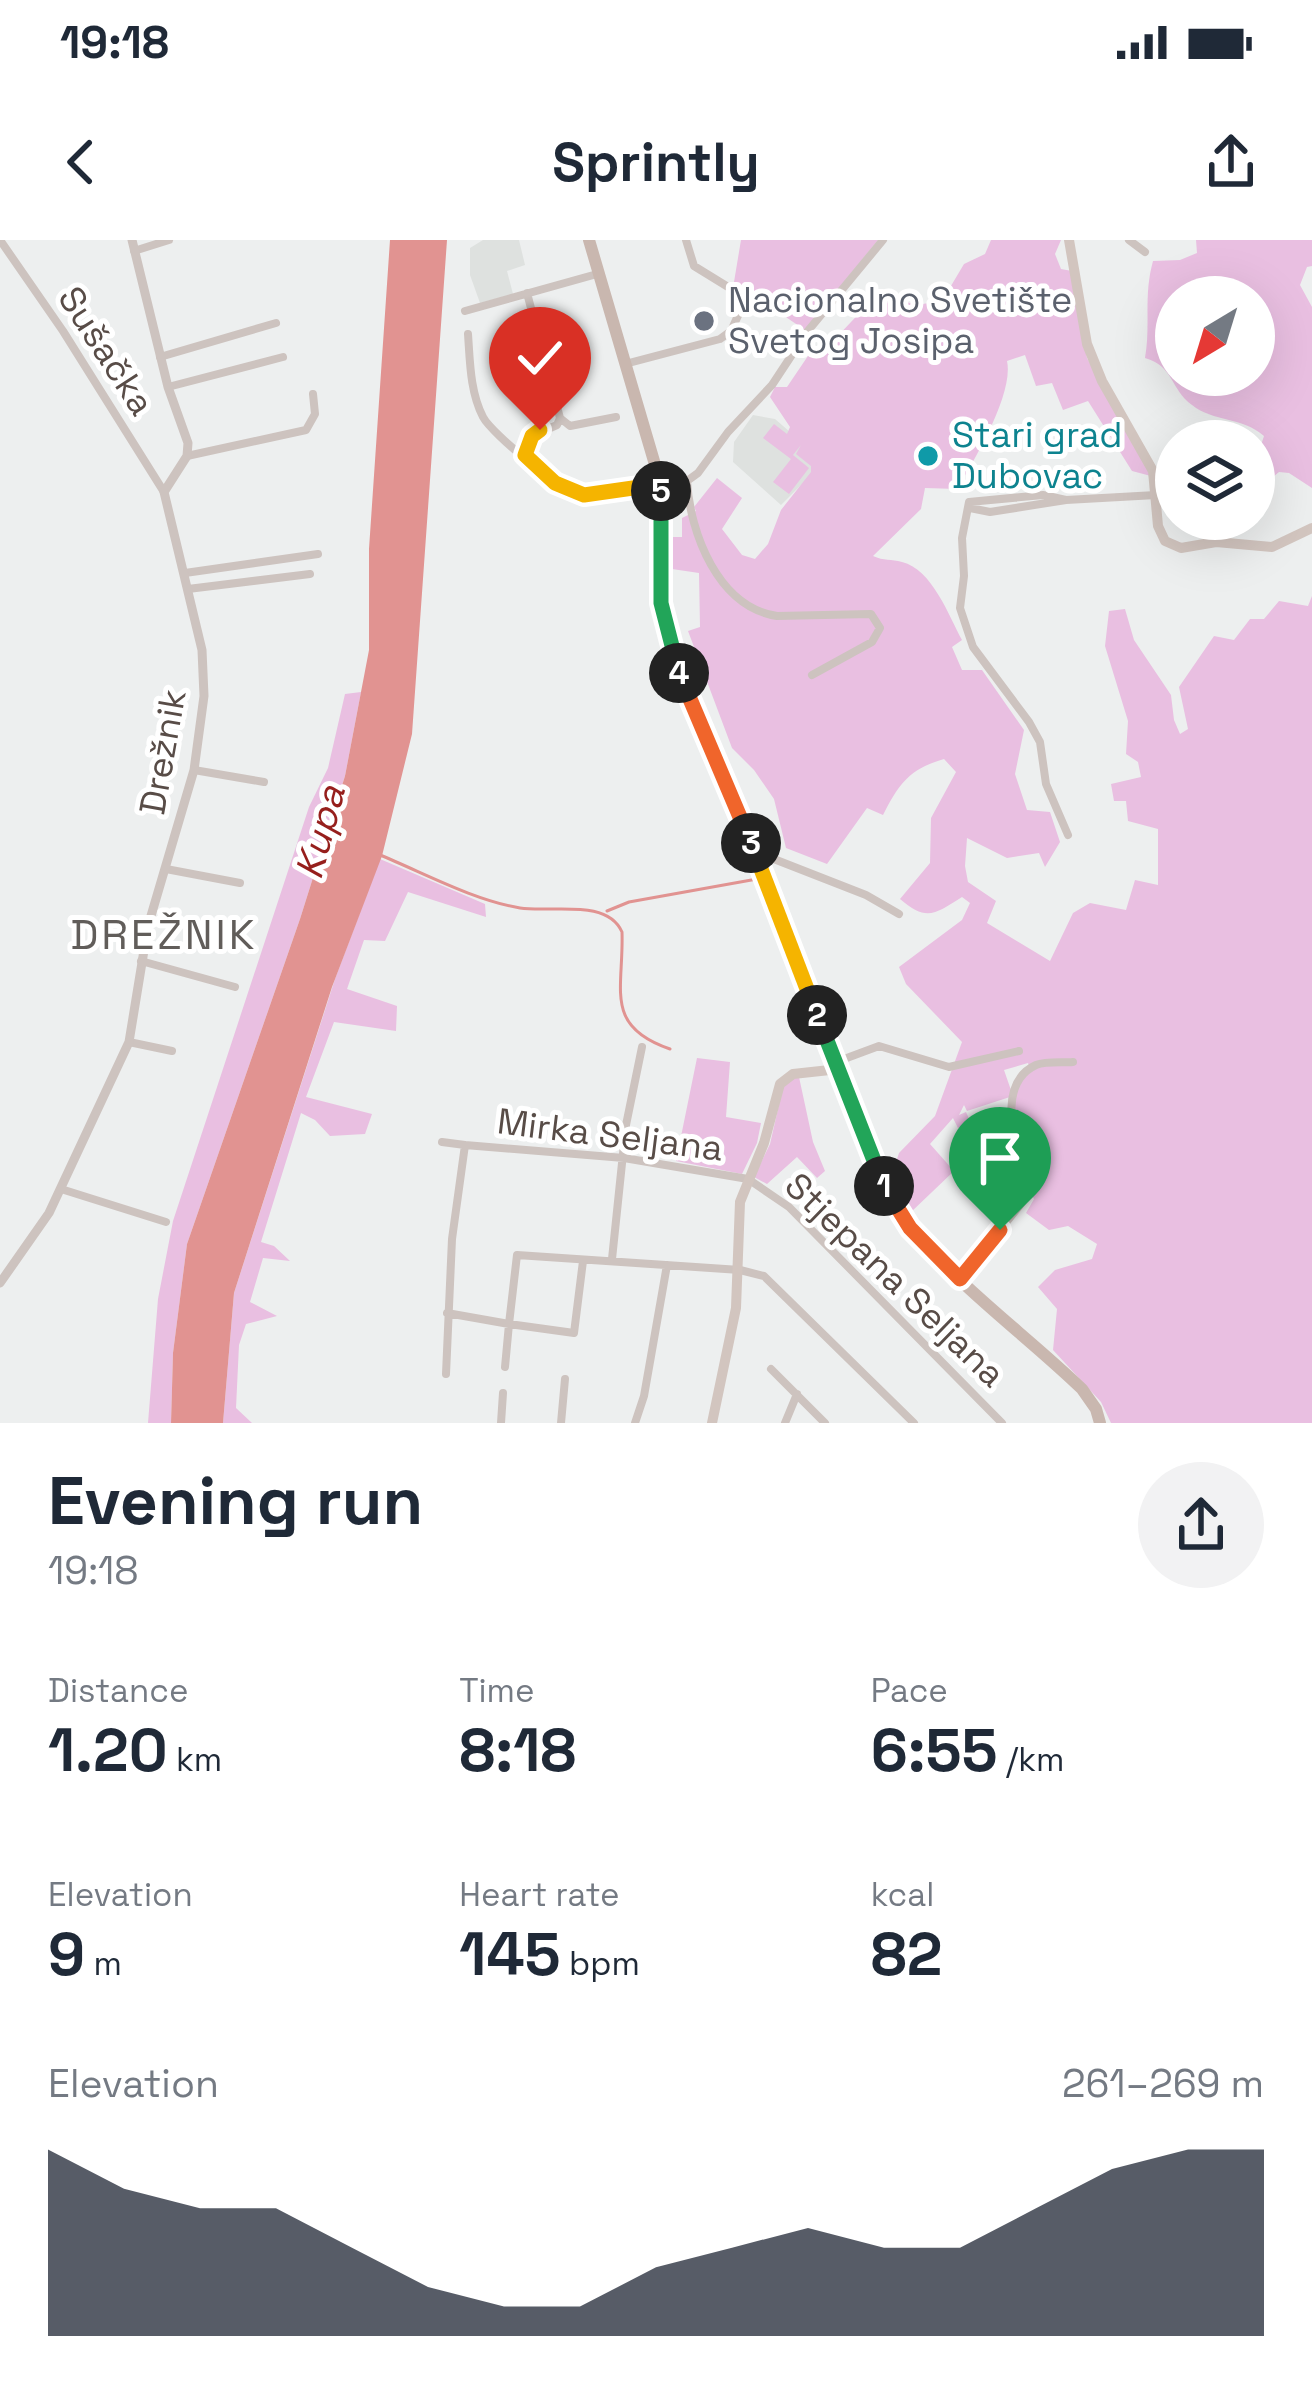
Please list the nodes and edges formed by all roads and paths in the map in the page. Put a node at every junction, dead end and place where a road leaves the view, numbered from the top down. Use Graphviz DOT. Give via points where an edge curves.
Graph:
graph roads {
  1 [pos="169,240"];
  2 [pos="589,240"];
  3 [pos="686,240"];
  4 [pos="883,240"];
  5 [pos="1070,240"];
  6 [pos="1129,240"];
  7 [pos="0,241"];
  8 [pos="133,245"];
  9 [pos="1145,252"];
  10 [pos="599,273"];
  11 [pos="527,293"];
  12 [pos="465,310"];
  13 [pos="276,323"];
  14 [pos="468,334"];
  15 [pos="284,356"];
  16 [pos="160,357"];
  17 [pos="625,364"];
  18 [pos="168,387"];
  19 [pos="313,394"];
  20 [pos="616,416"];
  21 [pos="560,418"];
  22 [pos="525,455"];
  23 [pos="188,456"];
  24 [pos="687,481"];
  25 [pos="1155,483"];
  26 [pos="661,484"];
  27 [pos="164,492"];
  28 [pos="1155,495"];
  29 [pos="1312,528"];
  30 [pos="1167,540"];
  31 [pos="318,554"];
  32 [pos="184,573"];
  33 [pos="310,574"];
  34 [pos="188,589"];
  35 [pos="812,675"];
  36 [pos="194,770"];
  37 [pos="264,782"];
  38 [pos="1068,835"];
  39 [pos="754,851"];
  40 [pos="166,869"];
  41 [pos="240,883"];
  42 [pos="899,914"];
  43 [pos="141,961"];
  44 [pos="235,987"];
  45 [pos="129,1042"];
  46 [pos="642,1047"];
  47 [pos="172,1051"];
  48 [pos="1019,1051"];
  49 [pos="1073,1062"];
  50 [pos="838,1066"];
  51 [pos="442,1142"];
  52 [pos="465,1145"];
  53 [pos="624,1158"];
  54 [pos="977,1170"];
  55 [pos="748,1179"];
  56 [pos="61,1189"];
  57 [pos="166,1222"];
  58 [pos="1000,1230"];
  59 [pos="612,1260"];
  60 [pos="583,1262"];
  61 [pos="667,1265"];
  62 [pos="740,1270"];
  63 [pos="960,1279"];
  64 [pos="0,1283"];
  65 [pos="447,1313"];
  66 [pos="509,1324"];
  67 [pos="505,1367"];
  68 [pos="771,1369"];
  69 [pos="446,1374"];
  70 [pos="565,1379"];
  71 [pos="503,1394"];
  72 [pos="797,1394"];
  73 [pos="500,1423"];
  74 [pos="561,1423"];
  75 [pos="635,1423"];
  76 [pos="712,1423"];
  77 [pos="785,1423"];
  78 [pos="825,1423"];
  79 [pos="914,1423"];
  80 [pos="1003,1423"];
  81 [pos="1100,1423"];
  1 -- 8 [label="street"];
  2 -- 10 [label="main road"];
  3 -- 17 [label="street" via="694,266 746,298 731,331"];
  4 -- 24 [label="street"];
  5 -- 25 [label="main road" via="1094,364"];
  6 -- 9 [label="street"];
  7 -- 27 [label="street, Sušačka"];
  8 -- 16 [label="street"];
  10 -- 11 [label="street"];
  10 -- 17 [label="main road"];
  11 -- 12 [label="street"];
  11 -- 21 [label="street"];
  13 -- 16 [label="street"];
  14 -- 22 [label="street" via="482,416"];
  15 -- 18 [label="street"];
  16 -- 18 [label="street"];
  17 -- 26 [label="main road"];
  18 -- 23 [label="street"];
  19 -- 23 [label="street" via="306,430"];
  20 -- 21 [label="street" via="570,426"];
  21 -- 22 [label="street" via="532,436"];
  22 -- 26 [label="street" via="555,483 584,495"];
  23 -- 27 [label="street"];
  24 -- 26 [label="street"];
  24 -- 35 [label="street" via="696,532 741,600 778,616 878,620 872,642"];
  26 -- 39 [label="main road" via="661,603 681,678"];
  27 -- 32 [label="street, Drežnik"];
  28 -- 38 [label="street" via="1042,495 970,505 960,608 973,647 1040,742 1046,784"];
  29 -- 30 [label="main road" via="1272,547"];
  31 -- 32 [label="street"];
  32 -- 34 [label="street, Drežnik"];
  33 -- 34 [label="street"];
  34 -- 36 [label="street, Drežnik" via="204,670"];
  36 -- 37 [label="street"];
  36 -- 40 [label="street, Drežnik"];
  39 -- 42 [label="street"];
  39 -- 50 [label="main road"];
  40 -- 41 [label="street, Drežnik"];
  40 -- 43 [label="street, Drežnik"];
  43 -- 44 [label="street"];
  43 -- 45 [label="street, Drežnik"];
  45 -- 47 [label="street"];
  45 -- 56 [label="street, Drežnik"];
  46 -- 53 [label="street"];
  48 -- 50 [label="street" via="949,1067 879,1046"];
  49 -- 58 [label="street" via="1037,1064 1019,1078 1010,1102 1024,1200"];
  50 -- 55 [label="main road" via="785,1076"];
  50 -- 63 [label="main road" via="887,1195"];
  51 -- 52 [label="street, Mirka Seljana"];
  52 -- 53 [label="street, Mirka Seljana"];
  52 -- 65 [label="street, Mirka Seljana"];
  53 -- 55 [label="street, Mirka Seljana"];
  53 -- 59 [label="street"];
  54 -- 58 [label="street" via="993,1190"];
  55 -- 62 [label="main road"];
  55 -- 80 [label="street, Stjepana Seljana" via="789,1207"];
  56 -- 57 [label="street"];
  56 -- 64 [label="street, Drežnik"];
  58 -- 63 [label="street"];
  59 -- 60 [label="street"];
  59 -- 61 [label="street"];
  60 -- 66 [label="street" via="517,1255"];
  60 -- 66 [label="street" via="574,1333"];
  61 -- 62 [label="street"];
  61 -- 75 [label="street"];
  62 -- 76 [label="main road"];
  62 -- 79 [label="street" via="775,1284"];
  63 -- 81 [label="main road" via="1082,1388"];
  65 -- 66 [label="street"];
  65 -- 69 [label="street, Mirka Seljana"];
  66 -- 67 [label="street"];
  68 -- 72 [label="street"];
  70 -- 74 [label="street"];
  71 -- 73 [label="street"];
  72 -- 77 [label="street"];
  72 -- 78 [label="street"];
}
